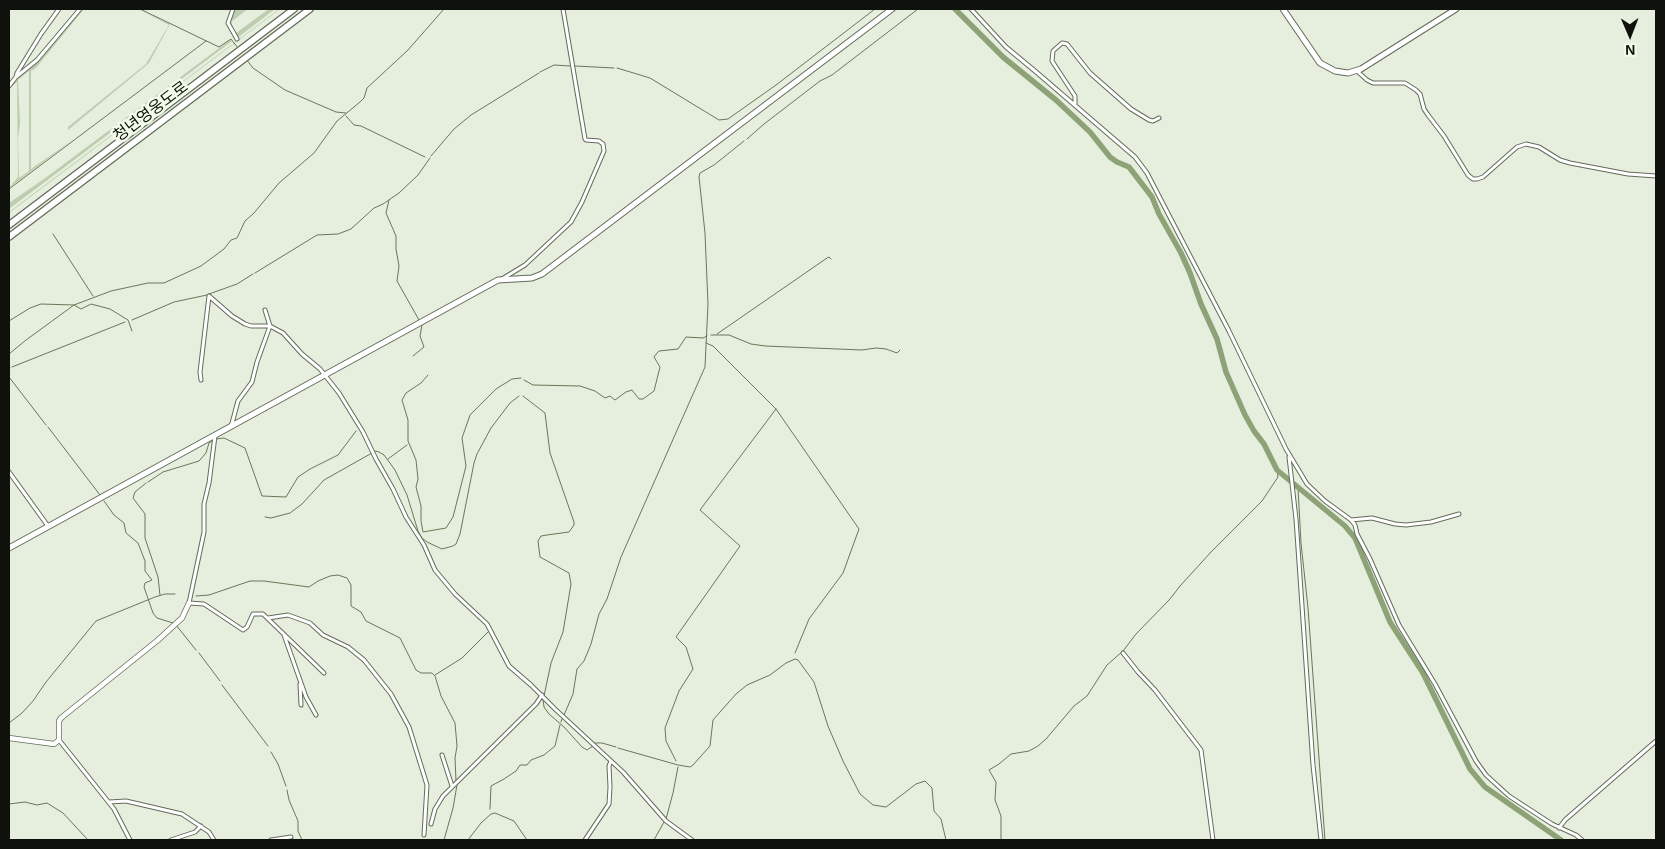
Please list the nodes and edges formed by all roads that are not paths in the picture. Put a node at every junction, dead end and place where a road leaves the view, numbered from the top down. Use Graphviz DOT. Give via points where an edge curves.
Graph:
graph roads {
  1 [pos="59,9"];
  2 [pos="80,9"];
  3 [pos="233,9"];
  4 [pos="294,9"];
  5 [pos="310,9"];
  6 [pos="563,9"];
  7 [pos="892,9"];
  8 [pos="971,9"];
  9 [pos="1283,9"];
  10 [pos="1456,9"];
  11 [pos="237,39"];
  12 [pos="1357,71"];
  13 [pos="16,77"];
  14 [pos="9,86"];
  15 [pos="1075,104"];
  16 [pos="1159,118"];
  17 [pos="1656,176"];
  18 [pos="9,225"];
  19 [pos="9,237"];
  20 [pos="502,279"];
  21 [pos="265,310"];
  22 [pos="270,326"];
  23 [pos="325,375"];
  24 [pos="201,380"];
  25 [pos="231,427"];
  26 [pos="215,436"];
  27 [pos="1289,455"];
  28 [pos="9,472"];
  29 [pos="1459,514"];
  30 [pos="1351,520"];
  31 [pos="48,526"];
  32 [pos="9,548"];
  33 [pos="189,603"];
  34 [pos="267,618"];
  35 [pos="282,632"];
  36 [pos="1123,653"];
  37 [pos="324,673"];
  38 [pos="299,678"];
  39 [pos="542,696"];
  40 [pos="301,705"];
  41 [pos="316,715"];
  42 [pos="9,738"];
  43 [pos="59,740"];
  44 [pos="1656,741"];
  45 [pos="442,755"];
  46 [pos="611,761"];
  47 [pos="452,786"];
  48 [pos="108,802"];
  49 [pos="431,824"];
  50 [pos="201,826"];
  51 [pos="1559,828"];
  52 [pos="424,835"];
  53 [pos="291,837"];
  54 [pos="129,840"];
  55 [pos="171,840"];
  56 [pos="214,840"];
  57 [pos="271,840"];
  58 [pos="585,840"];
  59 [pos="692,840"];
  60 [pos="1213,840"];
  61 [pos="1321,840"];
  62 [pos="1582,840"];
  1 -- 13 [label="street"];
  2 -- 13 [label="street" via="37,60"];
  3 -- 11 [label="street" via="228,23"];
  4 -- 18 [label="highway, 청년영웅도로"];
  5 -- 19 [label="highway, 청년영웅도로"];
  6 -- 20 [label="street" via="585,139 599,141 604,151 571,222 525,265"];
  7 -- 20 [label="main road" via="542,274 532,278"];
  8 -- 15 [label="street" via="1006,47"];
  9 -- 12 [label="main road" via="1322,65 1339,73"];
  10 -- 12 [label="main road"];
  12 -- 17 [label="street" via="1373,83 1404,83 1416,90 1424,109 1473,179 1483,177 1517,147 1526,144 1570,163"];
  13 -- 14 [label="street"];
  15 -- 16 [label="street" via="1075,96 1052,61 1053,51 1062,43 1067,44 1090,73 1130,109 1149,120"];
  15 -- 27 [label="street" via="1135,157 1148,173"];
  20 -- 23 [label="main road"];
  21 -- 22 [label="street"];
  22 -- 23 [label="street" via="284,333"];
  22 -- 24 [label="street" via="245,324 210,296"];
  22 -- 25 [label="street" via="252,382 238,400"];
  23 -- 25 [label="main road"];
  23 -- 39 [label="street" via="363,432 435,570 487,624 509,666"];
  25 -- 26 [label="main road"];
  26 -- 31 [label="main road"];
  26 -- 33 [label="street" via="204,504 204,532"];
  27 -- 30 [label="street" via="1307,484"];
  27 -- 61 [label="street"];
  28 -- 31 [label="street"];
  29 -- 30 [label="street" via="1406,525 1372,518"];
  30 -- 51 [label="street" via="1399,625 1476,761 1509,796"];
  31 -- 32 [label="main road"];
  33 -- 34 [label="street" via="204,604 243,630 253,614 263,614"];
  33 -- 43 [label="street" via="182,618 158,640 61,718"];
  34 -- 35 [label="street"];
  34 -- 52 [label="street" via="288,615 310,624 359,655 386,687 409,727 427,785"];
  35 -- 37 [label="street"];
  35 -- 38 [label="street"];
  36 -- 60 [label="street" via="1201,750"];
  38 -- 40 [label="street"];
  38 -- 41 [label="street"];
  39 -- 46 [label="street"];
  39 -- 47 [label="street"];
  42 -- 43 [label="street" via="54,744"];
  43 -- 48 [label="street"];
  44 -- 51 [label="street"];
  45 -- 47 [label="street"];
  46 -- 58 [label="street" via="609,804"];
  46 -- 59 [label="street" via="666,821"];
  47 -- 49 [label="street" via="437,804"];
  48 -- 50 [label="street" via="126,800 182,814"];
  48 -- 54 [label="street"];
  50 -- 55 [label="street" via="195,832"];
  50 -- 56 [label="street"];
  51 -- 62 [label="street"];
  53 -- 57 [label="street"];
}
